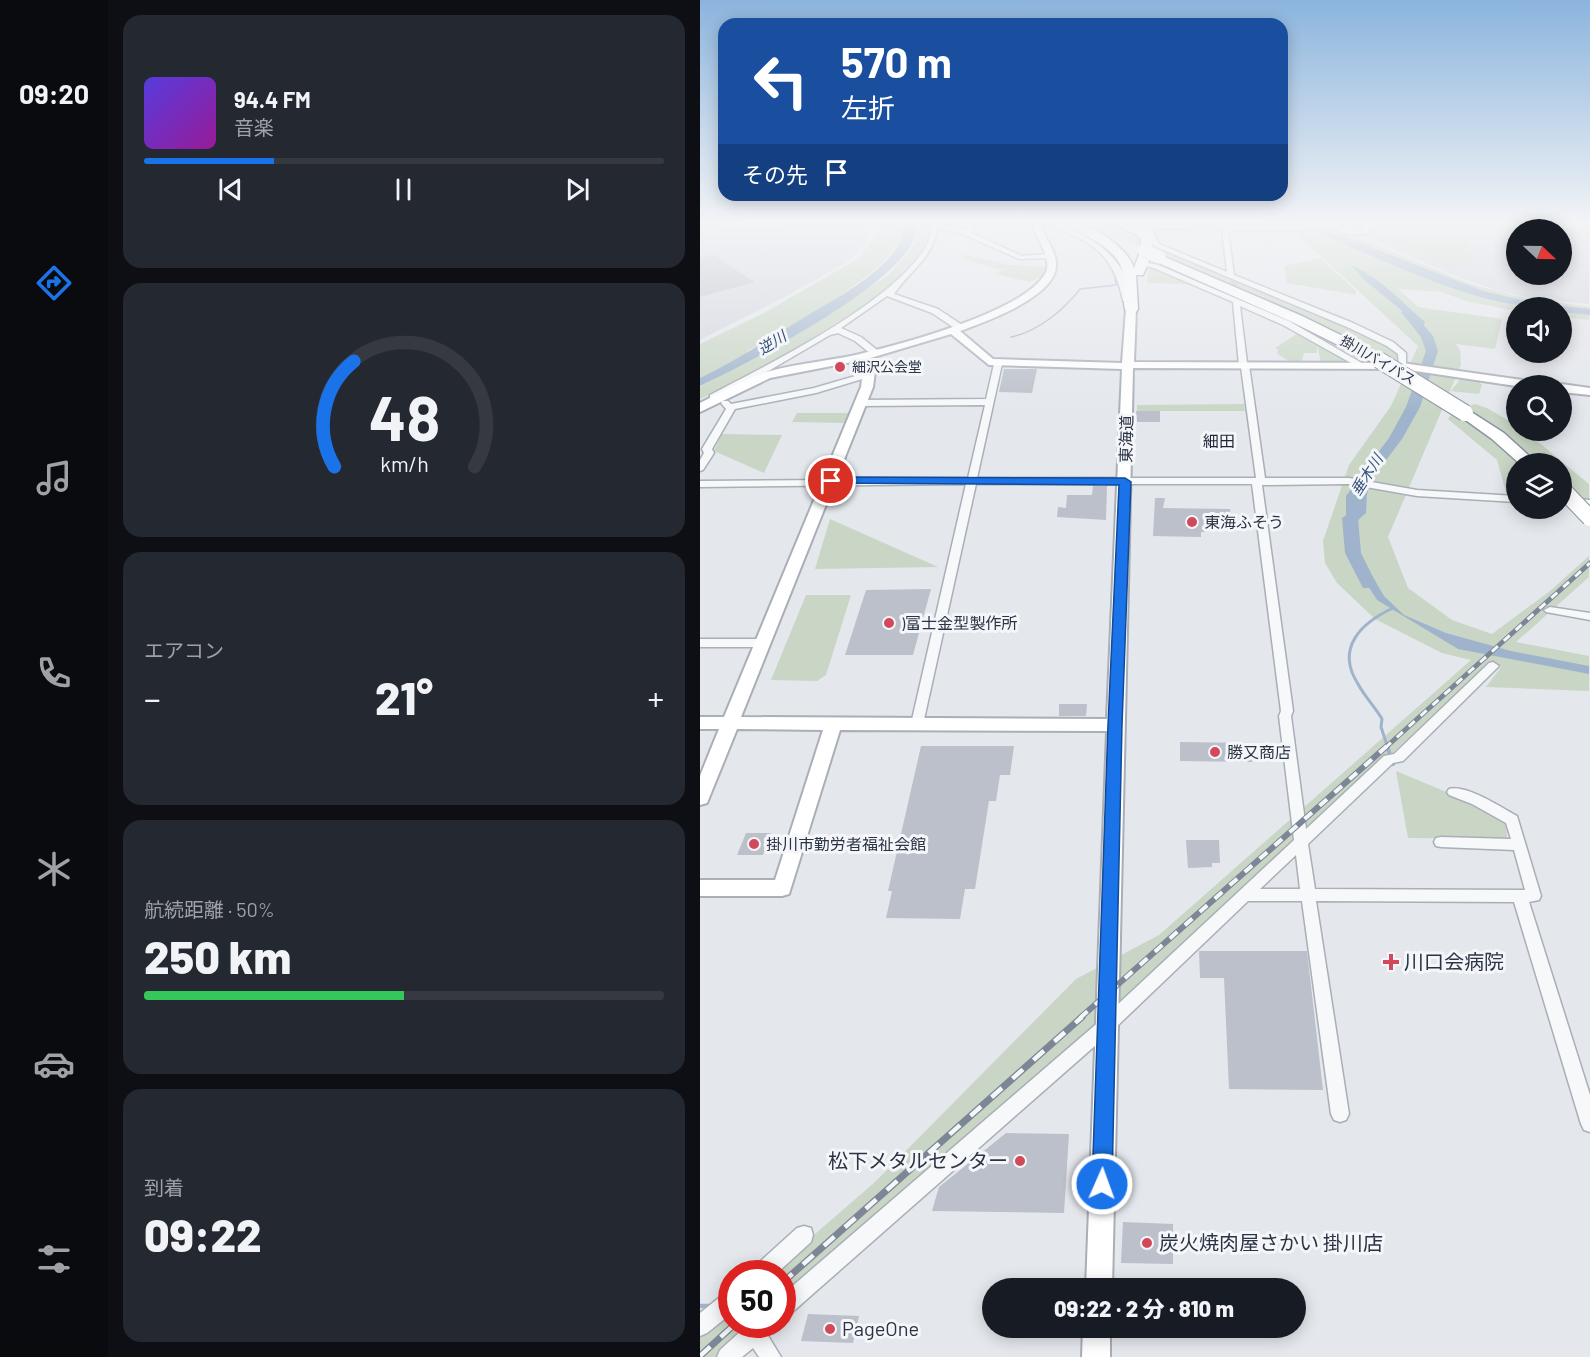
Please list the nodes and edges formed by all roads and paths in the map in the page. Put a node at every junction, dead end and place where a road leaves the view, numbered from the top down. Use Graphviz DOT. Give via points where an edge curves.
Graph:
graph roads {
  1 [pos="894,286"];
  2 [pos="895,286"];
  3 [pos="1039,286"];
  4 [pos="1125,286"];
  5 [pos="1130,286"];
  6 [pos="1136,286"];
  7 [pos="1254,286"];
  8 [pos="1216,287"];
  9 [pos="1236,300"];
  10 [pos="1131,313"];
  11 [pos="956,328"];
  12 [pos="820,336"];
  13 [pos="867,355"];
  14 [pos="998,364"];
  15 [pos="1126,365"];
  16 [pos="1244,365"];
  17 [pos="1363,366"];
  18 [pos="1402,366"];
  19 [pos="869,374"];
  20 [pos="755,378"];
  21 [pos="1506,381"];
  22 [pos="1572,390"];
  23 [pos="1590,392"];
  24 [pos="716,398"];
  25 [pos="989,402"];
  26 [pos="700,403"];
  27 [pos="861,403"];
  28 [pos="730,407"];
  29 [pos="700,408"];
  30 [pos="1517,453"];
  31 [pos="700,468"];
  32 [pos="971,481"];
  33 [pos="830,482"];
  34 [pos="1125,482"];
  35 [pos="1259,482"];
  36 [pos="700,484"];
  37 [pos="1506,498"];
  38 [pos="1572,498"];
  39 [pos="1572,503"];
  40 [pos="1590,503"];
  41 [pos="1590,518"];
  42 [pos="1550,610"];
  43 [pos="1590,617"];
  44 [pos="700,643"];
  45 [pos="763,643"];
  46 [pos="1493,666"];
  47 [pos="700,723"];
  48 [pos="731,723"];
  49 [pos="833,724"];
  50 [pos="917,724"];
  51 [pos="1115,725"];
  52 [pos="1454,792"];
  53 [pos="700,798"];
  54 [pos="1301,842"];
  55 [pos="1441,842"];
  56 [pos="1519,845"];
  57 [pos="700,888"];
  58 [pos="1245,895"];
  59 [pos="1308,895"];
  60 [pos="1520,896"];
  61 [pos="1107,1025"];
  62 [pos="1340,1114"];
  63 [pos="1590,1124"];
  64 [pos="804,1235"];
  65 [pos="776,1260"];
  66 [pos="1099,1278"];
  67 [pos="796,1296"];
  68 [pos="718,1311"];
  69 [pos="700,1326"];
  70 [pos="746,1338"];
  71 [pos="761,1338"];
  72 [pos="1097,1338"];
  73 [pos="727,1357"];
  74 [pos="770,1357"];
  75 [pos="1096,1357"];
  1 -- 12 [label="street"];
  2 -- 11 [label="street" via="890,295 935,311"];
  3 -- 11 [label="street" via="1006,308"];
  4 -- 10 [label="street"];
  5 -- 10 [label="highway"];
  6 -- 10 [label="highway"];
  7 -- 18 [label="street" via="1390,344 1402,353"];
  8 -- 9 [label="street"];
  8 -- 30 [label="highway, 掛川バイパス, bridge" via="1335,336 1379,360 1465,413"];
  9 -- 16 [label="street"];
  9 -- 17 [label="street"];
  10 -- 15 [label="street, 東海道"];
  11 -- 13 [label="street"];
  11 -- 14 [label="street" via="989,362"];
  12 -- 13 [label="street" via="839,330 858,339"];
  12 -- 20 [label="street"];
  13 -- 19 [label="street"];
  13 -- 20 [label="street"];
  14 -- 15 [label="street"];
  14 -- 25 [label="street"];
  15 -- 16 [label="street"];
  15 -- 34 [label="street, 東海道"];
  16 -- 17 [label="street"];
  16 -- 35 [label="street"];
  17 -- 18 [label="street"];
  18 -- 21 [label="street"];
  19 -- 27 [label="street"];
  19 -- 28 [label="street" via="816,390"];
  20 -- 24 [label="street"];
  22 -- 23 [label="street"];
  24 -- 26 [label="street"];
  24 -- 28 [label="street"];
  24 -- 29 [label="street"];
  25 -- 27 [label="street"];
  25 -- 32 [label="street"];
  27 -- 33 [label="street"];
  28 -- 31 [label="street"];
  32 -- 33 [label="street"];
  32 -- 34 [label="street"];
  32 -- 50 [label="street"];
  33 -- 36 [label="street"];
  33 -- 45 [label="street"];
  34 -- 35 [label="street"];
  34 -- 51 [label="street, 東海道"];
  35 -- 37 [label="street" via="1349,481 1397,490"];
  35 -- 54 [label="street"];
  38 -- 40 [label="street"];
  39 -- 41 [label="highway, bridge"];
  42 -- 43 [label="street"];
  44 -- 45 [label="street"];
  45 -- 48 [label="street"];
  46 -- 54 [label="street" via="1398,759 1389,759"];
  47 -- 48 [label="street"];
  48 -- 49 [label="street"];
  48 -- 53 [label="street"];
  49 -- 50 [label="street"];
  49 -- 57 [label="street" via="782,888"];
  50 -- 51 [label="street"];
  51 -- 61 [label="street, 東海道"];
  52 -- 56 [label="street" via="1512,820"];
  54 -- 58 [label="street"];
  54 -- 59 [label="street"];
  55 -- 56 [label="street"];
  56 -- 60 [label="street" via="1534,896"];
  58 -- 59 [label="street"];
  58 -- 61 [label="street"];
  59 -- 60 [label="street"];
  59 -- 62 [label="street"];
  60 -- 63 [label="street"];
  61 -- 66 [label="street, 東海道"];
  61 -- 67 [label="street"];
  64 -- 65 [label="street"];
  68 -- 69 [label="street"];
  70 -- 73 [label="street"];
  71 -- 74 [label="street"];
  72 -- 75 [label="street"];
}
